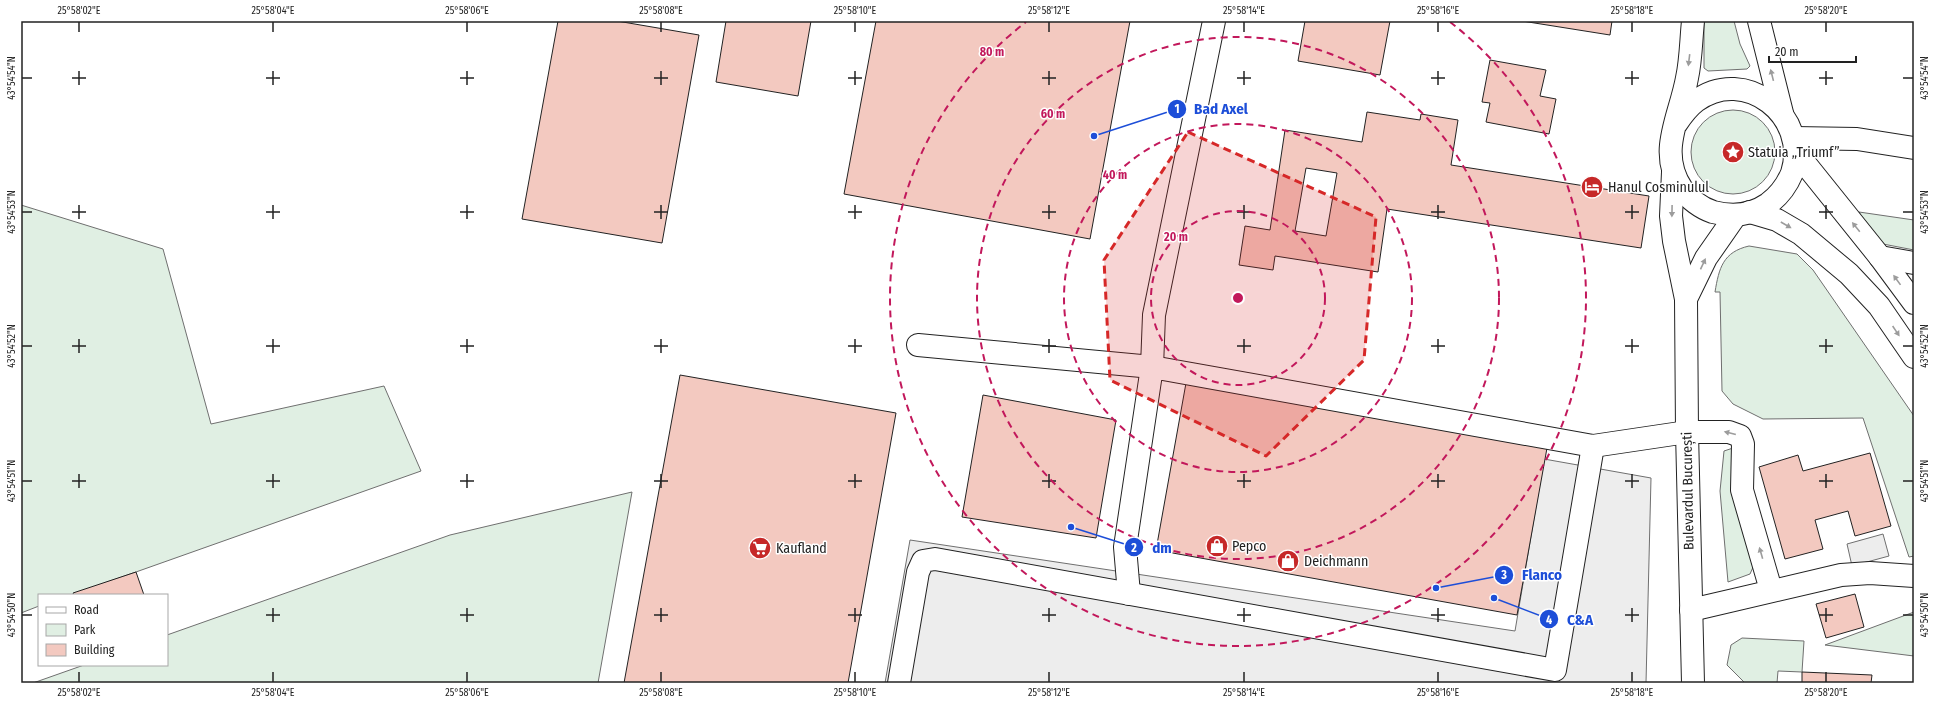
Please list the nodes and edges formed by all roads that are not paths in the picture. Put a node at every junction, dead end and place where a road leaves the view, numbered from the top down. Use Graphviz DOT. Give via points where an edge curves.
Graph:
graph roads {
  1 [pos="1214,21"];
  2 [pos="1693,21"];
  3 [pos="1759,21"];
  4 [pos="1782,113"];
  5 [pos="1676,124"];
  6 [pos="1794,144"];
  7 [pos="1914,148"];
  8 [pos="1673,172"];
  9 [pos="1743,214"];
  10 [pos="1880,257"];
  11 [pos="1914,263"];
  12 [pos="1686,299"];
  13 [pos="1914,303"];
  14 [pos="918,345"];
  15 [pos="1914,357"];
  16 [pos="1152,367"];
  17 [pos="1687,432"];
  18 [pos="1593,446"];
  19 [pos="1914,576"];
  20 [pos="1771,590"];
  21 [pos="1129,594"];
  22 [pos="1691,610"];
  23 [pos="1696,681"];
  24 [pos="899,683"];
  1 -- 16 [label="main road" via="1154,315"];
  2 -- 5 [label="main road, one-way" via="1687,78"];
  4 -- 3 [label="main road, one-way"];
  4 -- 5 [label="main road" via="1757,94 1742,90 1726,90 1711,93 1697,101 1685,111"];
  4 -- 6 [label="main road" via="1789,125"];
  5 -- 8 [label="main road" via="1670,148"];
  6 -- 7 [label="main road" via="1857,139"];
  6 -- 9 [label="main road" via="1794,165 1783,190 1762,208"];
  10 -- 6 [label="main road, one-way"];
  8 -- 9 [label="main road" via="1686,194 1697,204 1722,214"];
  8 -- 12 [label="main road, Bulevardul București, one-way" via="1674,241"];
  12 -- 9 [label="main road, one-way" via="1706,258"];
  9 -- 15 [label="main road, one-way" via="1777,220 1802,234 1849,274 1879,306"];
  10 -- 11 [label="main road"];
  13 -- 10 [label="main road, one-way"];
  12 -- 17 [label="main road, Bulevardul București"];
  14 -- 16 [label="main road"];
  16 -- 18 [label="main road"];
  16 -- 21 [label="main road" via="1124,547"];
  17 -- 18 [label="main road"];
  20 -- 17 [label="main road, one-way" via="1742,490 1743,444 1740,436 1730,432"];
  17 -- 22 [label="main road, Bulevardul București"];
  18 -- 21 [label="main road" via="1555,670"];
  19 -- 20 [label="main road" via="1870,573 1841,575"];
  20 -- 22 [label="main road"];
  21 -- 24 [label="main road" via="936,559 922,561"];
  22 -- 23 [label="main road, Bulevardul București"];
}
